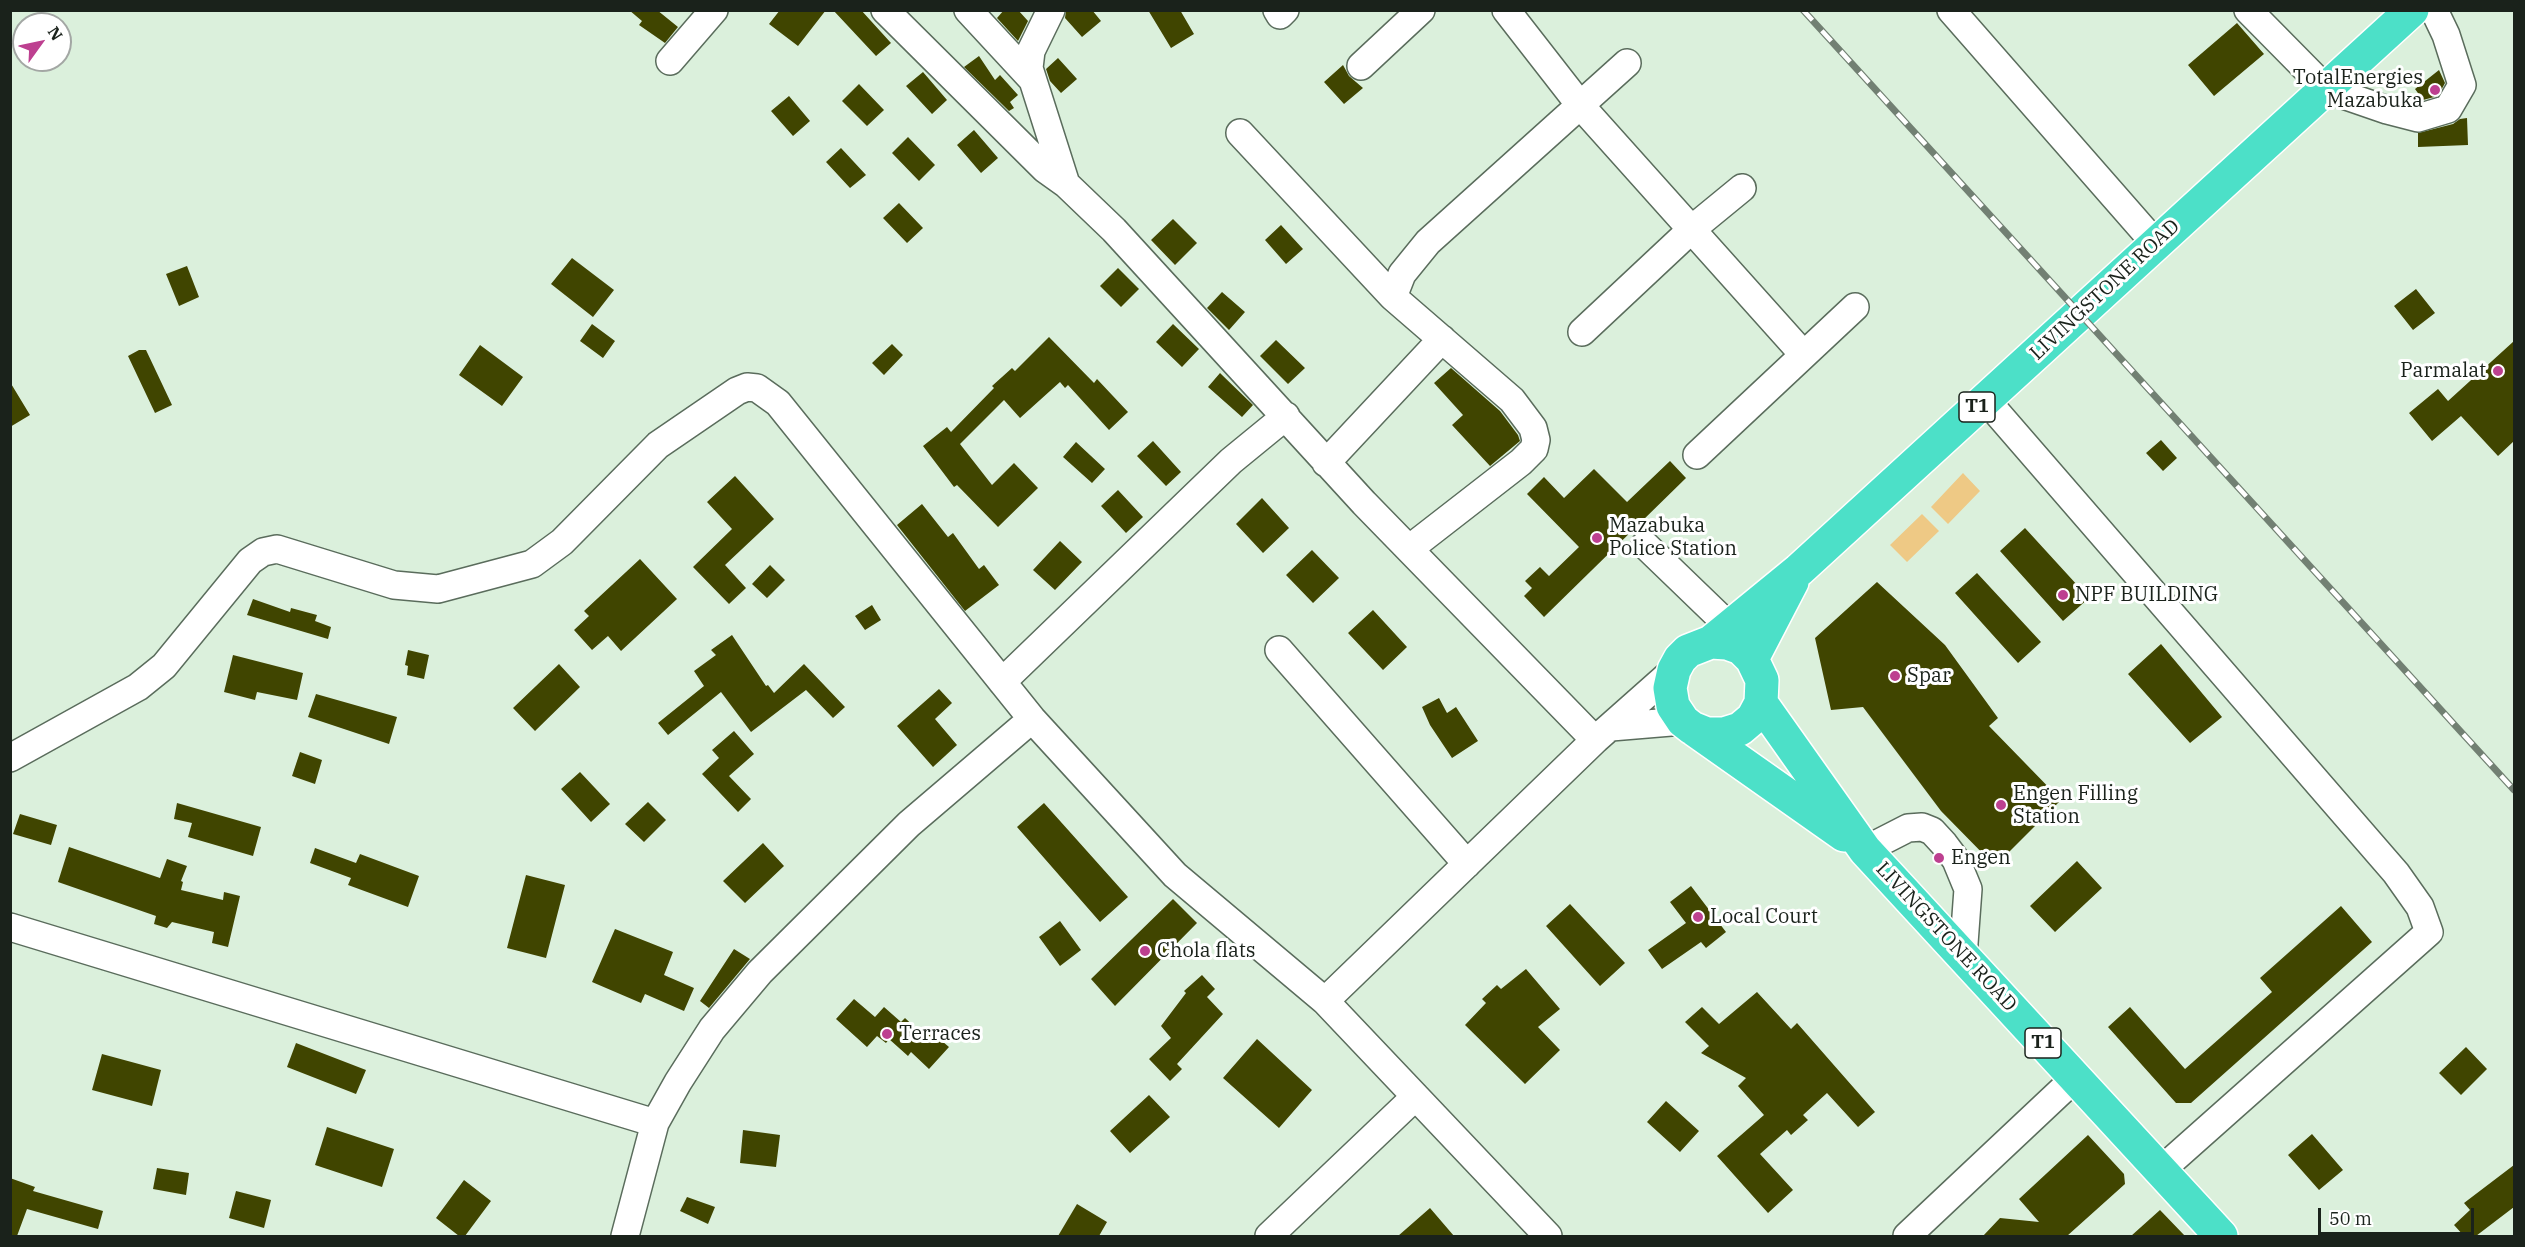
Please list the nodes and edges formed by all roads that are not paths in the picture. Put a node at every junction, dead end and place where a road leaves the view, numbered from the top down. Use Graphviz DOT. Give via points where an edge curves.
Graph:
graph roads {
  1 [pos="714,10"];
  2 [pos="885,10"];
  3 [pos="968,10"];
  4 [pos="1051,10"];
  5 [pos="1277,10"];
  6 [pos="1285,10"];
  7 [pos="1421,10"];
  8 [pos="1506,10"];
  9 [pos="1951,10"];
  10 [pos="2248,10"];
  11 [pos="2412,10"];
  12 [pos="2434,10"];
  13 [pos="670,61"];
  14 [pos="1627,63"];
  15 [pos="1361,66"];
  16 [pos="1031,78"];
  17 [pos="2326,88"];
  18 [pos="1580,105"];
  19 [pos="1240,133"];
  20 [pos="1066,184"];
  21 [pos="1742,188"];
  22 [pos="1692,229"];
  23 [pos="2155,243"];
  24 [pos="1393,297"];
  25 [pos="1855,307"];
  26 [pos="1582,332"];
  27 [pos="1442,339"];
  28 [pos="1803,354"];
  29 [pos="1986,400"];
  30 [pos="1286,416"];
  31 [pos="1697,455"];
  32 [pos="1326,464"];
  33 [pos="1645,545"];
  34 [pos="1408,549"];
  35 [pos="1799,570"];
  36 [pos="1720,634"];
  37 [pos="1279,650"];
  38 [pos="1752,658"];
  39 [pos="1674,670"];
  40 [pos="1002,682"];
  41 [pos="1761,703"];
  42 [pos="1032,719"];
  43 [pos="1688,724"];
  44 [pos="1603,734"];
  45 [pos="10,758"];
  46 [pos="1865,850"];
  47 [pos="1467,864"];
  48 [pos="10,927"];
  49 [pos="1963,957"];
  50 [pos="1325,1001"];
  51 [pos="2075,1078"];
  52 [pos="1415,1097"];
  53 [pos="655,1123"];
  54 [pos="2160,1171"];
  55 [pos="625,1236"];
  56 [pos="1269,1236"];
  57 [pos="1548,1236"];
  58 [pos="1906,1236"];
  59 [pos="2221,1236"];
  1 -- 13 [label="street"];
  2 -- 20 [label="street" via="1045,169"];
  3 -- 16 [label="street"];
  4 -- 16 [label="street" via="1029,57"];
  5 -- 6 [label="street" via="1280,15"];
  7 -- 15 [label="street"];
  8 -- 18 [label="street"];
  9 -- 23 [label="street"];
  10 -- 17 [label="street"];
  11 -- 17 [label="highway, LIVINGSTONE ROAD / T1"];
  12 -- 17 [label="street" via="2462,85 2448,109 2418,118"];
  14 -- 18 [label="street"];
  16 -- 20 [label="street"];
  17 -- 23 [label="highway, LIVINGSTONE ROAD / T1"];
  18 -- 22 [label="street"];
  18 -- 24 [label="street" via="1428,242 1402,274"];
  19 -- 24 [label="street"];
  20 -- 30 [label="street" via="1114,230"];
  21 -- 22 [label="street"];
  22 -- 26 [label="street"];
  22 -- 28 [label="street"];
  23 -- 29 [label="highway, LIVINGSTONE ROAD / T1"];
  24 -- 27 [label="street"];
  25 -- 28 [label="street"];
  27 -- 32 [label="street"];
  27 -- 34 [label="street" via="1512,400 1533,428 1536,440 1534,449 1521,462"];
  28 -- 31 [label="street"];
  29 -- 35 [label="highway, LIVINGSTONE ROAD / T1"];
  29 -- 54 [label="street" via="2396,873 2420,907 2429,932"];
  30 -- 32 [label="street"];
  30 -- 40 [label="street" via="1231,461"];
  32 -- 34 [label="street"];
  33 -- 36 [label="street"];
  34 -- 44 [label="street"];
  35 -- 36 [label="highway, LIVINGSTONE ROAD / T1"];
  35 -- 38 [label="highway, LIVINGSTONE ROAD / T1"];
  36 -- 38 [label="highway"];
  36 -- 39 [label="highway, LIVINGSTONE ROAD / T1" via="1688,651"];
  37 -- 47 [label="street"];
  38 -- 41 [label="highway" via="1762,680"];
  39 -- 43 [label="highway" via="1670,688 1673,706"];
  39 -- 44 [label="street"];
  40 -- 42 [label="street"];
  40 -- 45 [label="street" via="778,403 757,388 747,387 658,445 562,542 532,564 438,589 394,585 277,549 262,552 250,561 164,666 138,687"];
  41 -- 43 [label="highway" via="1740,729 1724,734 1707,734"];
  41 -- 46 [label="highway, LIVINGSTONE ROAD / T1"];
  42 -- 50 [label="street" via="1175,875"];
  42 -- 53 [label="street" via="909,824 760,972 712,1029"];
  43 -- 44 [label="street"];
  43 -- 46 [label="highway, LIVINGSTONE ROAD / T1"];
  44 -- 47 [label="street"];
  46 -- 49 [label="highway, LIVINGSTONE ROAD / T1"];
  46 -- 49 [label="street" via="1908,828 1932,831 1944,844 1956,860 1968,889"];
  47 -- 50 [label="street"];
  48 -- 53 [label="street"];
  49 -- 51 [label="highway, LIVINGSTONE ROAD / T1"];
  50 -- 52 [label="street"];
  51 -- 54 [label="highway, LIVINGSTONE ROAD / T1"];
  51 -- 58 [label="street"];
  52 -- 56 [label="street"];
  52 -- 57 [label="street"];
  53 -- 55 [label="street"];
  54 -- 59 [label="highway, LIVINGSTONE ROAD / T1"];
}
